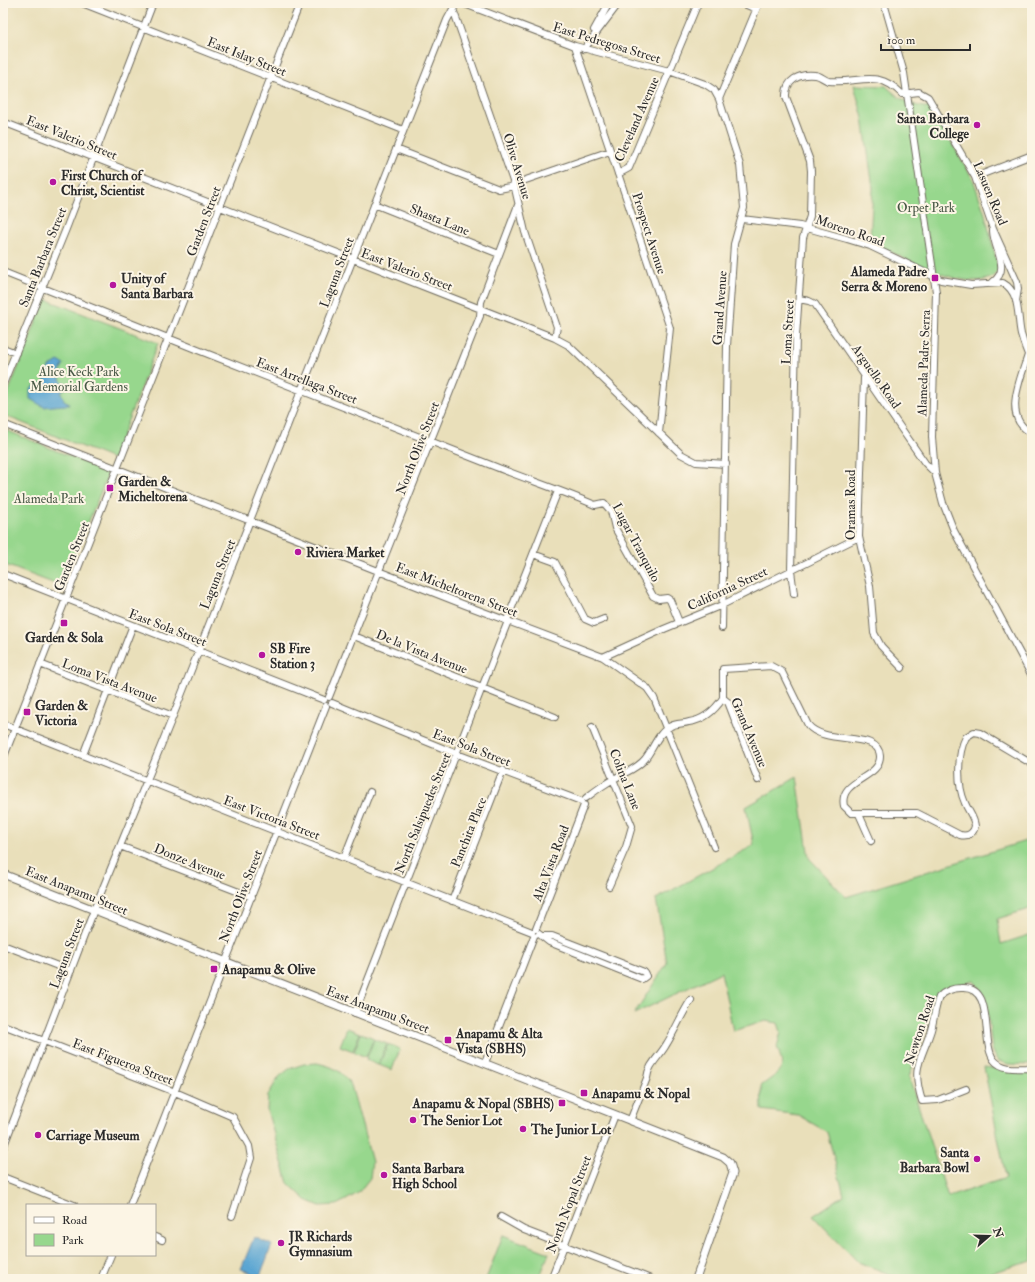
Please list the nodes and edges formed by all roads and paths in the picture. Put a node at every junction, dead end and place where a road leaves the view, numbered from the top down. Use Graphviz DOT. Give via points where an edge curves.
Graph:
graph roads {
  1 [pos="82,3"];
  2 [pos="153,3"];
  3 [pos="300,3"];
  4 [pos="462,3"];
  5 [pos="609,3"];
  6 [pos="619,3"];
  7 [pos="698,3"];
  8 [pos="742,3"];
  9 [pos="884,3"];
  10 [pos="455,6"];
  11 [pos="757,6"];
  12 [pos="143,26"];
  13 [pos="575,46"];
  14 [pos="584,49"];
  15 [pos="669,71"];
  16 [pos="271,78"];
  17 [pos="907,94"];
  18 [pos="719,99"];
  19 [pos="3,122"];
  20 [pos="403,130"];
  21 [pos="396,149"];
  22 [pos="610,151"];
  23 [pos="1032,155"];
  24 [pos="92,157"];
  25 [pos="618,174"];
  26 [pos="975,177"];
  27 [pos="514,185"];
  28 [pos="374,204"];
  29 [pos="518,205"];
  30 [pos="221,206"];
  31 [pos="742,219"];
  32 [pos="807,227"];
  33 [pos="993,229"];
  34 [pos="499,254"];
  35 [pos="352,260"];
  36 [pos="3,272"];
  37 [pos="934,278"];
  38 [pos="993,282"];
  39 [pos="41,288"];
  40 [pos="799,299"];
  41 [pos="1016,301"];
  42 [pos="481,309"];
  43 [pos="168,338"];
  44 [pos="555,338"];
  45 [pos="3,348"];
  46 [pos="16,353"];
  47 [pos="1028,354"];
  48 [pos="1032,364"];
  49 [pos="864,378"];
  50 [pos="3,384"];
  51 [pos="301,390"];
  52 [pos="3,424"];
  53 [pos="659,433"];
  54 [pos="1032,433"];
  55 [pos="431,441"];
  56 [pos="726,464"];
  57 [pos="116,467"];
  58 [pos="935,472"];
  59 [pos="558,491"];
  60 [pos="604,503"];
  61 [pos="250,520"];
  62 [pos="859,537"];
  63 [pos="533,554"];
  64 [pos="380,571"];
  65 [pos="791,571"];
  66 [pos="3,574"];
  67 [pos="794,594"];
  68 [pos="65,598"];
  69 [pos="722,605"];
  70 [pos="604,619"];
  71 [pos="507,621"];
  72 [pos="679,622"];
  73 [pos="133,625"];
  74 [pos="722,628"];
  75 [pos="354,636"];
  76 [pos="198,651"];
  77 [pos="603,657"];
  78 [pos="1024,660"];
  79 [pos="40,664"];
  80 [pos="902,668"];
  81 [pos="1032,670"];
  82 [pos="1032,676"];
  83 [pos="482,687"];
  84 [pos="108,691"];
  85 [pos="723,698"];
  86 [pos="328,701"];
  87 [pos="173,716"];
  88 [pos="555,717"];
  89 [pos="3,724"];
  90 [pos="592,726"];
  91 [pos="15,728"];
  92 [pos="666,729"];
  93 [pos="457,754"];
  94 [pos="83,755"];
  95 [pos="3,759"];
  96 [pos="1032,764"];
  97 [pos="504,770"];
  98 [pos="614,779"];
  99 [pos="147,780"];
  100 [pos="758,780"];
  101 [pos="370,792"];
  102 [pos="584,801"];
  103 [pos="859,814"];
  104 [pos="277,831"];
  105 [pos="871,841"];
  106 [pos="120,846"];
  107 [pos="714,847"];
  108 [pos="344,858"];
  109 [pos="3,874"];
  110 [pos="406,883"];
  111 [pos="609,886"];
  112 [pos="252,898"];
  113 [pos="452,900"];
  114 [pos="94,910"];
  115 [pos="537,934"];
  116 [pos="3,945"];
  117 [pos="226,962"];
  118 [pos="71,971"];
  119 [pos="691,1000"];
  120 [pos="355,1013"];
  121 [pos="3,1025"];
  122 [pos="44,1041"];
  123 [pos="485,1063"];
  124 [pos="1032,1068"];
  125 [pos="966,1088"];
  126 [pos="175,1092"];
  127 [pos="615,1115"];
  128 [pos="630,1121"];
  129 [pos="3,1148"];
  130 [pos="3,1178"];
  131 [pos="71,1204"];
  132 [pos="130,1204"];
  133 [pos="232,1216"];
  134 [pos="501,1217"];
  135 [pos="156,1237"];
  136 [pos="162,1240"];
  137 [pos="564,1245"];
  138 [pos="111,1256"];
  139 [pos="101,1279"];
  140 [pos="551,1279"];
  141 [pos="651,1279"];
  142 [pos="696,1279"];
  1 -- 12 [label="street, East Islay Street"];
  2 -- 12 [label="street, Santa Barbara Street"];
  3 -- 16 [label="street, Garden Street"];
  4 -- 13 [label="street, East Pedregosa Street"];
  5 -- 14 [label="street"];
  6 -- 14 [label="street"];
  7 -- 15 [label="street, Cleveland Avenue"];
  8 -- 11 [label="street"];
  9 -- 17 [label="street, Alameda Padre Serra" via="900,54"];
  10 -- 20 [label="street, Laguna Street"];
  10 -- 27 [label="street, Olive Avenue"];
  11 -- 18 [label="street"];
  12 -- 16 [label="street, East Islay Street"];
  12 -- 24 [label="street, Santa Barbara Street"];
  13 -- 14 [label="street, East Pedregosa Street"];
  13 -- 22 [label="street, Prospect Avenue"];
  14 -- 15 [label="street, East Pedregosa Street"];
  15 -- 18 [label="street, East Pedregosa Street" via="709,86"];
  15 -- 25 [label="street, Cleveland Avenue" via="628,168"];
  16 -- 20 [label="street, East Islay Street"];
  16 -- 30 [label="street, Garden Street"];
  17 -- 26 [label="street, Lasuen Road" via="919,92 928,97"];
  17 -- 32 [label="street, Loma Street" via="902,94 889,83 878,79 830,81 815,75 793,79 787,86 786,97 811,168 810,216"];
  17 -- 37 [label="street, Alameda Padre Serra"];
  18 -- 31 [label="street, Grand Avenue" via="741,169 744,208"];
  19 -- 24 [label="street, East Valerio Street"];
  20 -- 21 [label="street, Laguna Street"];
  21 -- 27 [label="street" via="499,189"];
  21 -- 28 [label="street, Laguna Street"];
  22 -- 25 [label="street, Prospect Avenue"];
  22 -- 27 [label="street"];
  23 -- 26 [label="street"];
  24 -- 30 [label="street, East Valerio Street"];
  24 -- 39 [label="street, Santa Barbara Street"];
  25 -- 53 [label="street, Prospect Avenue" via="670,328"];
  26 -- 33 [label="street, Lasuen Road"];
  27 -- 29 [label="street, Olive Avenue"];
  28 -- 34 [label="street, Shasta Lane"];
  28 -- 35 [label="street, Laguna Street"];
  29 -- 34 [label="street, North Olive Street"];
  29 -- 44 [label="street, Olive Avenue" via="557,326"];
  30 -- 35 [label="street, East Valerio Street"];
  30 -- 43 [label="street, Garden Street"];
  31 -- 32 [label="street, Moreno Road"];
  31 -- 56 [label="street, Grand Avenue" via="734,244 728,330"];
  32 -- 37 [label="street, Moreno Road" via="870,246"];
  32 -- 40 [label="street, Loma Street" via="803,238"];
  33 -- 38 [label="street" via="1002,269 1000,276"];
  33 -- 41 [label="street, Lasuen Road" via="1017,285"];
  34 -- 42 [label="street, North Olive Street" via="481,302"];
  35 -- 42 [label="street, East Valerio Street"];
  35 -- 51 [label="street, Laguna Street"];
  36 -- 39 [label="street, East Arrellaga Street"];
  37 -- 38 [label="street, Moreno Road" via="972,285"];
  37 -- 58 [label="street, Alameda Padre Serra" via="936,303 932,437"];
  38 -- 41 [label="street, Lasuen Road" via="1009,286"];
  39 -- 43 [label="street, East Arrellaga Street"];
  39 -- 46 [label="street, Santa Barbara Street"];
  40 -- 49 [label="street, Arguello Road" via="815,304"];
  40 -- 65 [label="street, Loma Street"];
  41 -- 47 [label="street, Lasuen Road"];
  42 -- 44 [label="street, East Valerio Street"];
  42 -- 55 [label="street, North Olive Street"];
  43 -- 51 [label="street, East Arrellaga Street"];
  43 -- 57 [label="street, Garden Street"];
  44 -- 53 [label="street, East Valerio Street" via="568,345"];
  45 -- 46 [label="street"];
  46 -- 50 [label="street, Santa Barbara Street"];
  47 -- 48 [label="street, Lasuen Road"];
  47 -- 54 [label="street" via="1014,408 1018,423"];
  49 -- 58 [label="street, Arguello Road" via="926,465"];
  49 -- 62 [label="street, Oramas Road"];
  51 -- 55 [label="street, East Arrellaga Street"];
  51 -- 61 [label="street, Laguna Street"];
  52 -- 57 [label="street, East Micheltorena Street"];
  53 -- 56 [label="street, East Valerio Street" via="690,460"];
  55 -- 59 [label="street, East Arrellaga Street"];
  55 -- 64 [label="street, North Olive Street"];
  56 -- 69 [label="street, Grand Avenue"];
  57 -- 61 [label="street, East Micheltorena Street"];
  57 -- 68 [label="street, Garden Street" via="92,535"];
  58 -- 78 [label="street, Alameda Padre Serra" via="954,531"];
  59 -- 60 [label="street, East Arrellaga Street" via="595,505"];
  59 -- 63 [label="street, North Salsipuedes Street"];
  60 -- 72 [label="street, Lugar Tranquilo" via="611,511 618,534 653,596 670,600"];
  61 -- 64 [label="street, East Micheltorena Street"];
  61 -- 76 [label="street, Laguna Street"];
  62 -- 65 [label="street, California Street"];
  62 -- 80 [label="street, Oramas Road" via="870,586 874,633 881,646"];
  63 -- 70 [label="street" via="555,562 585,619 594,623"];
  63 -- 71 [label="street, North Salsipuedes Street"];
  64 -- 71 [label="street, East Micheltorena Street"];
  64 -- 75 [label="street, North Olive Street"];
  65 -- 67 [label="street, Loma Street"];
  65 -- 69 [label="street, California Street"];
  66 -- 68 [label="street, East Sola Street"];
  68 -- 73 [label="street, East Sola Street"];
  68 -- 79 [label="street, Garden Street"];
  69 -- 72 [label="street, California Street"];
  69 -- 74 [label="street, Grand Avenue"];
  71 -- 77 [label="street, East Micheltorena Street"];
  71 -- 83 [label="street, North Salsipuedes Street"];
  72 -- 77 [label="street, California Street"];
  73 -- 76 [label="street, East Sola Street"];
  73 -- 84 [label="street"];
  75 -- 83 [label="street, De la Vista Avenue"];
  75 -- 86 [label="street, North Olive Street"];
  76 -- 86 [label="street, East Sola Street"];
  76 -- 87 [label="street, Laguna Street"];
  77 -- 92 [label="street, East Micheltorena Street" via="647,688 654,698"];
  78 -- 81 [label="street, Alameda Padre Serra"];
  78 -- 82 [label="street, Alameda Padre Serra"];
  79 -- 84 [label="street, Loma Vista Avenue"];
  79 -- 91 [label="street, Garden Street"];
  83 -- 88 [label="street, De la Vista Avenue"];
  83 -- 93 [label="street, North Salsipuedes Street"];
  84 -- 87 [label="street, Loma Vista Avenue"];
  84 -- 94 [label="street"];
  85 -- 92 [label="street" via="717,707 705,716"];
  85 -- 100 [label="street, Grand Avenue" via="728,702"];
  85 -- 103 [label="street, Grand Avenue" via="723,669 771,666 784,675 808,725 813,730 823,735 866,741 875,745 880,754 877,766 852,785 844,800 844,806 848,811"];
  86 -- 93 [label="street, East Sola Street"];
  86 -- 104 [label="street, North Olive Street"];
  87 -- 99 [label="street, Laguna Street"];
  89 -- 91 [label="street, East Victoria Street"];
  90 -- 98 [label="street, Colina Lane"];
  91 -- 94 [label="street, East Victoria Street"];
  91 -- 95 [label="street, Garden Street"];
  92 -- 98 [label="street" via="641,764"];
  92 -- 107 [label="street, East Micheltorena Street"];
  93 -- 97 [label="street, East Sola Street"];
  93 -- 110 [label="street, North Salsipuedes Street"];
  94 -- 99 [label="street, East Victoria Street"];
  96 -- 103 [label="street" via="980,733 971,733 966,737 959,768 959,783 975,826 973,832 967,836 960,835 917,813"];
  97 -- 102 [label="street, East Sola Street"];
  97 -- 113 [label="street, Panchita Place"];
  98 -- 102 [label="street"];
  98 -- 111 [label="street, Colina Lane" via="630,818 631,830"];
  99 -- 104 [label="street, East Victoria Street"];
  99 -- 106 [label="street, Laguna Street"];
  101 -- 108 [label="street"];
  102 -- 115 [label="street, Alta Vista Road"];
  103 -- 105 [label="street"];
  104 -- 108 [label="street, East Victoria Street"];
  104 -- 112 [label="street, North Olive Street"];
  106 -- 112 [label="street, Donze Avenue"];
  106 -- 114 [label="street, Laguna Street"];
  108 -- 110 [label="street, East Victoria Street"];
  109 -- 114 [label="main road, East Anapamu Street"];
  110 -- 113 [label="street, East Victoria Street"];
  110 -- 120 [label="street, North Salsipuedes Street"];
  112 -- 117 [label="street, North Olive Street"];
  113 -- 115 [label="street, East Victoria Street"];
  114 -- 117 [label="main road, East Anapamu Street"];
  114 -- 118 [label="street, Laguna Street"];
  115 -- 115 [label="street, East Victoria Street" via="548,942 642,979 646,976 644,972 552,936"];
  115 -- 123 [label="street, Alta Vista Road"];
  116 -- 118 [label="street"];
  117 -- 120 [label="main road, East Anapamu Street"];
  117 -- 126 [label="street, North Olive Street"];
  118 -- 122 [label="street, Laguna Street"];
  119 -- 128 [label="street" via="666,1046 648,1071"];
  120 -- 123 [label="main road, East Anapamu Street"];
  121 -- 122 [label="street, East Figueroa Street"];
  122 -- 126 [label="street, East Figueroa Street"];
  122 -- 129 [label="street, Laguna Street"];
  123 -- 127 [label="main road, East Anapamu Street"];
  124 -- 125 [label="street, Newton Road" via="1007,1067 994,1060 989,1050 980,996 970,988 955,988 939,997 930,1032 918,1060 916,1079 922,1101 938,1100"];
  126 -- 132 [label="street, North Olive Street"];
  126 -- 133 [label="street, East Figueroa Street" via="230,1116 249,1146 250,1158"];
  127 -- 128 [label="main road, East Anapamu Street"];
  127 -- 137 [label="street, North Nopal Street"];
  128 -- 142 [label="main road, East Anapamu Street" via="723,1157 730,1163 732,1176"];
  130 -- 131 [label="street"];
  134 -- 137 [label="street" via="524,1230"];
  135 -- 136 [label="street"];
  137 -- 140 [label="street, North Nopal Street"];
  137 -- 141 [label="street"];
  138 -- 139 [label="street"];
}
